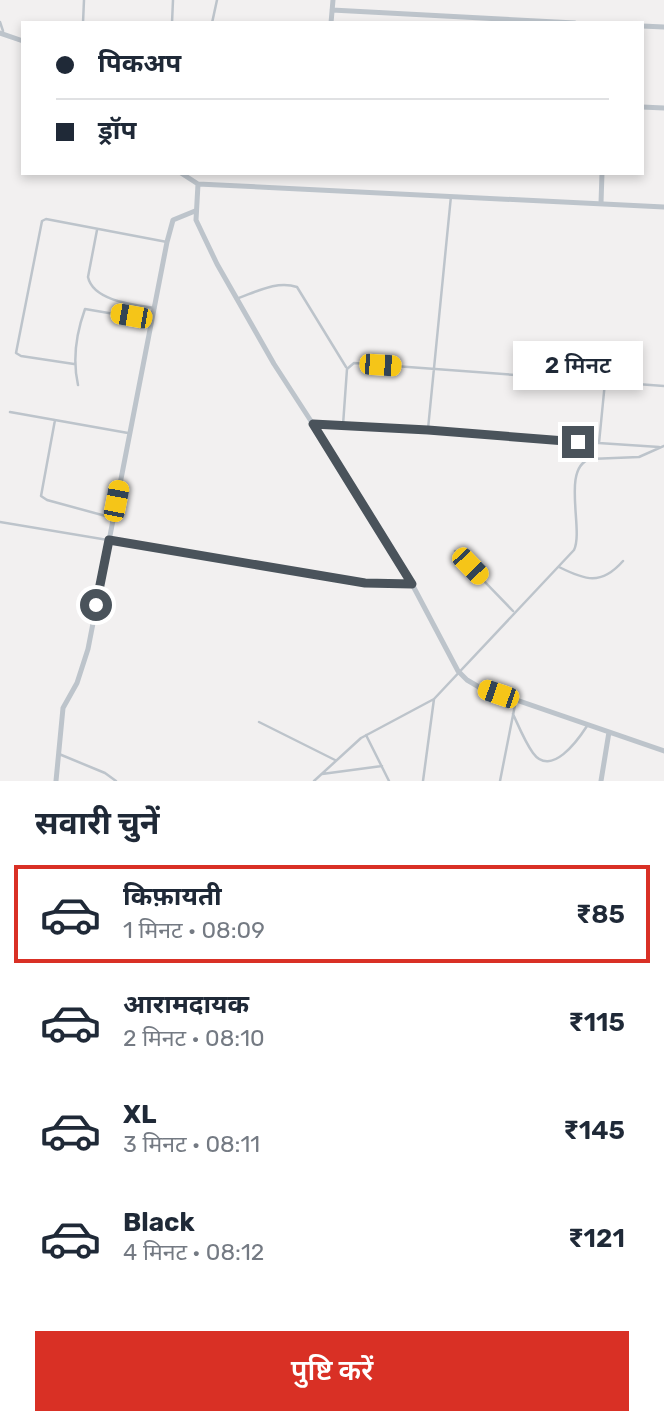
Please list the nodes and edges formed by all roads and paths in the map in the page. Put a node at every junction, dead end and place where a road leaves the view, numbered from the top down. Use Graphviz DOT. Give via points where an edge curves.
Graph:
graph roads {
  1 [pos="85,0"];
  2 [pos="173,0"];
  3 [pos="217,0"];
  4 [pos="333,0"];
  5 [pos="332,10"];
  6 [pos="447,20"];
  7 [pos="83,21"];
  8 [pos="172,21"];
  9 [pos="212,21"];
  10 [pos="331,21"];
  11 [pos="490,21"];
  12 [pos="0,22"];
  13 [pos="644,26"];
  14 [pos="664,27"];
  15 [pos="2,34"];
  16 [pos="21,40"];
  17 [pos="644,107"];
  18 [pos="664,108"];
  19 [pos="184,175"];
  20 [pos="602,175"];
  21 [pos="198,184"];
  22 [pos="451,196"];
  23 [pos="601,203"];
  24 [pos="664,207"];
  25 [pos="195,211"];
  26 [pos="97,230"];
  27 [pos="167,242"];
  28 [pos="236,299"];
  29 [pos="155,308"];
  30 [pos="153,320"];
  31 [pos="75,364"];
  32 [pos="434,368"];
  33 [pos="347,369"];
  34 [pos="606,382"];
  35 [pos="78,385"];
  36 [pos="664,386"];
  37 [pos="10,412"];
  38 [pos="55,420"];
  39 [pos="313,424"];
  40 [pos="343,425"];
  41 [pos="428,430"];
  42 [pos="130,433"];
  43 [pos="598,443"];
  44 [pos="664,445"];
  45 [pos="113,519"];
  46 [pos="0,522"];
  47 [pos="109,540"];
  48 [pos="455,551"];
  49 [pos="623,561"];
  50 [pos="559,567"];
  51 [pos="412,584"];
  52 [pos="514,613"];
  53 [pos="458,671"];
  54 [pos="434,699"];
  55 [pos="516,700"];
  56 [pos="513,714"];
  57 [pos="260,722"];
  58 [pos="587,725"];
  59 [pos="609,732"];
  60 [pos="366,735"];
  61 [pos="664,751"];
  62 [pos="59,754"];
  63 [pos="336,760"];
  64 [pos="382,766"];
  65 [pos="322,774"];
  66 [pos="56,781"];
  67 [pos="116,781"];
  68 [pos="314,781"];
  69 [pos="389,781"];
  70 [pos="423,781"];
  71 [pos="500,781"];
  72 [pos="601,781"];
  1 -- 7 [label="lane"];
  2 -- 8 [label="lane"];
  3 -- 9 [label="lane"];
  4 -- 5 [label="street"];
  5 -- 6 [label="street"];
  5 -- 10 [label="street"];
  6 -- 11 [label="street"];
  12 -- 15 [label="lane"];
  13 -- 14 [label="street"];
  15 -- 16 [label="street"];
  17 -- 18 [label="street"];
  19 -- 21 [label="street"];
  20 -- 23 [label="street"];
  21 -- 22 [label="street"];
  21 -- 25 [label="street"];
  22 -- 23 [label="street"];
  22 -- 32 [label="lane"];
  23 -- 24 [label="street"];
  25 -- 27 [label="street" via="173,220"];
  25 -- 28 [label="street" via="197,226"];
  26 -- 27 [label="lane"];
  26 -- 29 [label="lane" via="90,284 116,301"];
  26 -- 31 [label="lane" via="42,221 16,351 21,356"];
  27 -- 29 [label="street"];
  28 -- 33 [label="lane" via="277,285 297,287"];
  28 -- 39 [label="street"];
  29 -- 30 [label="street"];
  30 -- 31 [label="lane" via="85,309"];
  30 -- 42 [label="street"];
  31 -- 35 [label="lane"];
  32 -- 33 [label="lane" via="354,363"];
  32 -- 34 [label="lane"];
  32 -- 41 [label="lane"];
  33 -- 40 [label="lane"];
  34 -- 36 [label="lane"];
  34 -- 43 [label="lane"];
  37 -- 38 [label="lane"];
  38 -- 42 [label="lane"];
  38 -- 45 [label="lane" via="41,496"];
  39 -- 40 [label="lane"];
  39 -- 51 [label="street"];
  40 -- 41 [label="lane"];
  41 -- 43 [label="lane"];
  42 -- 45 [label="street"];
  43 -- 44 [label="lane"];
  44 -- 50 [label="lane" via="639,457 590,458 580,464 577,543"];
  45 -- 47 [label="street"];
  46 -- 47 [label="lane"];
  47 -- 51 [label="lane" via="365,583"];
  47 -- 62 [label="street" via="87,656 63,708"];
  48 -- 52 [label="lane"];
  49 -- 50 [label="lane" via="609,574 591,579"];
  50 -- 52 [label="lane"];
  51 -- 53 [label="street"];
  52 -- 53 [label="lane"];
  53 -- 54 [label="lane"];
  53 -- 55 [label="street" via="479,687"];
  54 -- 60 [label="lane"];
  54 -- 70 [label="lane"];
  55 -- 56 [label="lane"];
  55 -- 58 [label="street"];
  56 -- 58 [label="lane" via="532,752 544,760 566,752"];
  56 -- 71 [label="lane"];
  57 -- 63 [label="lane"];
  58 -- 59 [label="street"];
  59 -- 61 [label="street"];
  59 -- 72 [label="street"];
  60 -- 63 [label="lane"];
  60 -- 64 [label="lane"];
  62 -- 66 [label="street"];
  62 -- 67 [label="lane"];
  63 -- 65 [label="lane"];
  64 -- 65 [label="lane"];
  64 -- 69 [label="lane"];
  65 -- 68 [label="lane"];
}
